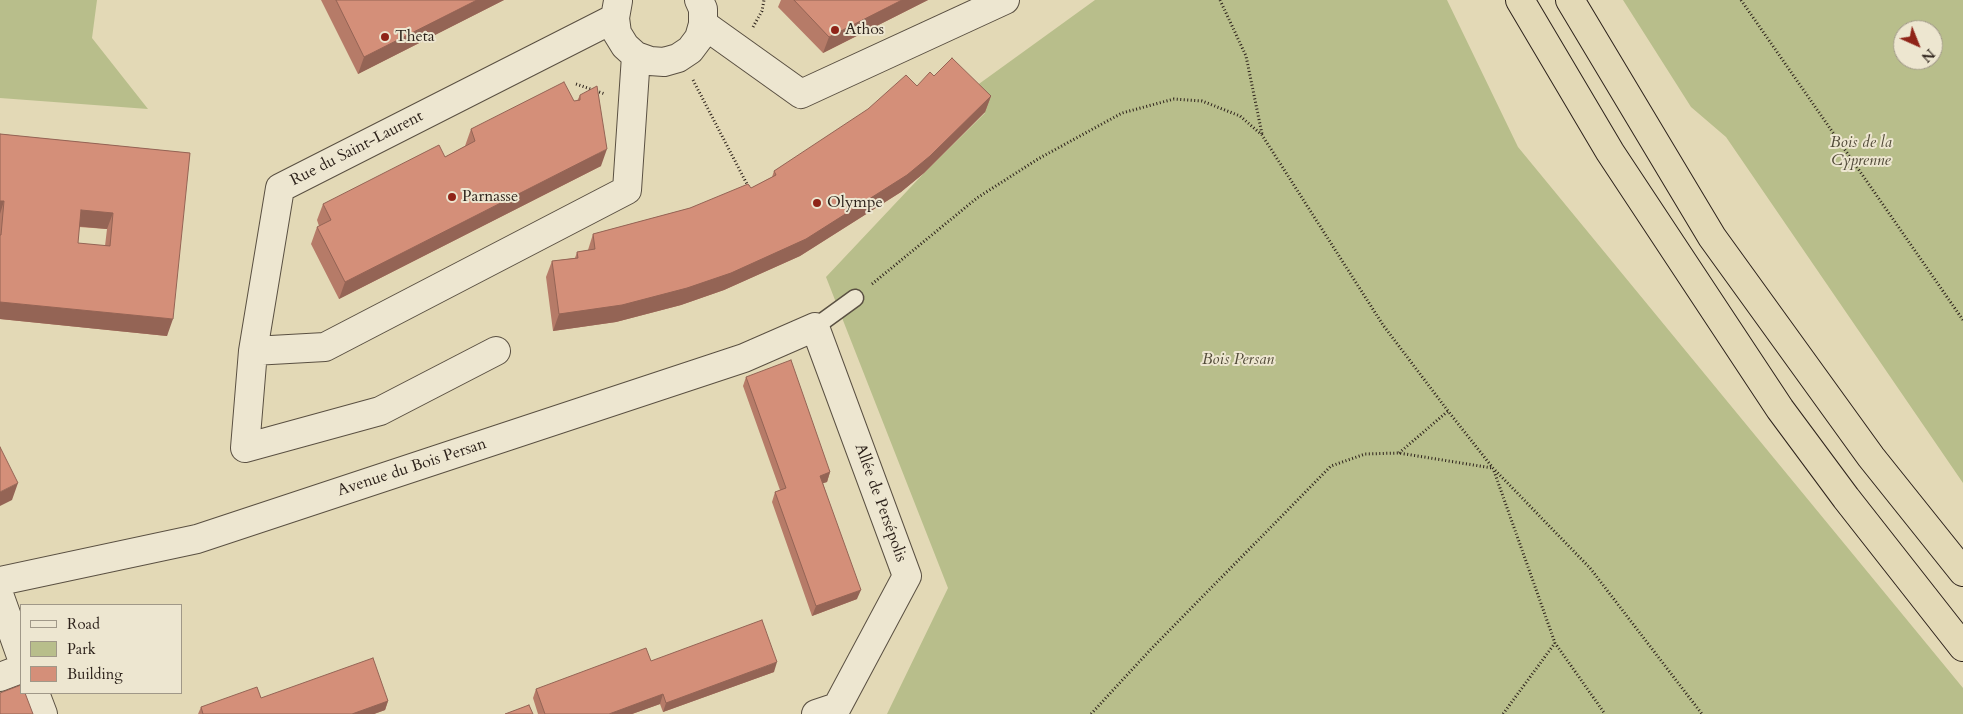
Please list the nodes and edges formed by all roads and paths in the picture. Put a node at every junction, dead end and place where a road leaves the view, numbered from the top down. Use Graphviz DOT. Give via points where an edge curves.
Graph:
graph roads {
  1 [pos="1005,0"];
  2 [pos="1220,0"];
  3 [pos="1520,0"];
  4 [pos="1570,0"];
  5 [pos="1741,0"];
  6 [pos="617,9"];
  7 [pos="701,12"];
  8 [pos="636,56"];
  9 [pos="692,78"];
  10 [pos="1262,135"];
  11 [pos="751,191"];
  12 [pos="856,298"];
  13 [pos="1963,320"];
  14 [pos="814,327"];
  15 [pos="253,351"];
  16 [pos="496,351"];
  17 [pos="1448,412"];
  18 [pos="1399,453"];
  19 [pos="1492,468"];
  20 [pos="1963,572"];
  21 [pos="0,581"];
  22 [pos="0,597"];
  23 [pos="1556,643"];
  24 [pos="1963,647"];
  25 [pos="20,653"];
  26 [pos="20,669"];
  27 [pos="0,677"];
  28 [pos="35,694"];
  29 [pos="44,714"];
  30 [pos="816,714"];
  31 [pos="1091,714"];
  32 [pos="1503,714"];
  33 [pos="1605,714"];
  34 [pos="1702,714"];
  1 -- 7 [label="street" via="801,94"];
  2 -- 10 [label="path" via="1246,56"];
  3 -- 24 [label="highway" via="1610,152 1780,409"];
  4 -- 20 [label="highway" via="1712,237 1871,457"];
  5 -- 13 [label="path"];
  6 -- 8 [label="street" via="617,33"];
  6 -- 15 [label="street, Rue du Saint-Laurent" via="280,188"];
  7 -- 8 [label="street" via="699,38 690,50 664,62"];
  8 -- 15 [label="street" via="627,190 325,347"];
  9 -- 11 [label="path"];
  10 -- 12 [label="path" via="1240,116 1202,102 1174,99 1122,113 1038,159 977,198"];
  10 -- 17 [label="path" via="1383,325"];
  12 -- 14 [label="lane"];
  14 -- 21 [label="street, Avenue du Bois Persan" via="744,358 197,539"];
  14 -- 30 [label="street, Allée de Persépolis" via="907,576 837,707"];
  15 -- 16 [label="street, Rue du Saint-Laurent" via="245,448 380,411"];
  17 -- 18 [label="path"];
  17 -- 19 [label="path"];
  18 -- 19 [label="path"];
  18 -- 31 [label="path" via="1365,454 1331,466"];
  19 -- 23 [label="path"];
  19 -- 34 [label="path" via="1590,568"];
  22 -- 25 [label="street"];
  23 -- 32 [label="path"];
  23 -- 33 [label="path"];
  26 -- 27 [label="street"];
  28 -- 29 [label="street"];
}
